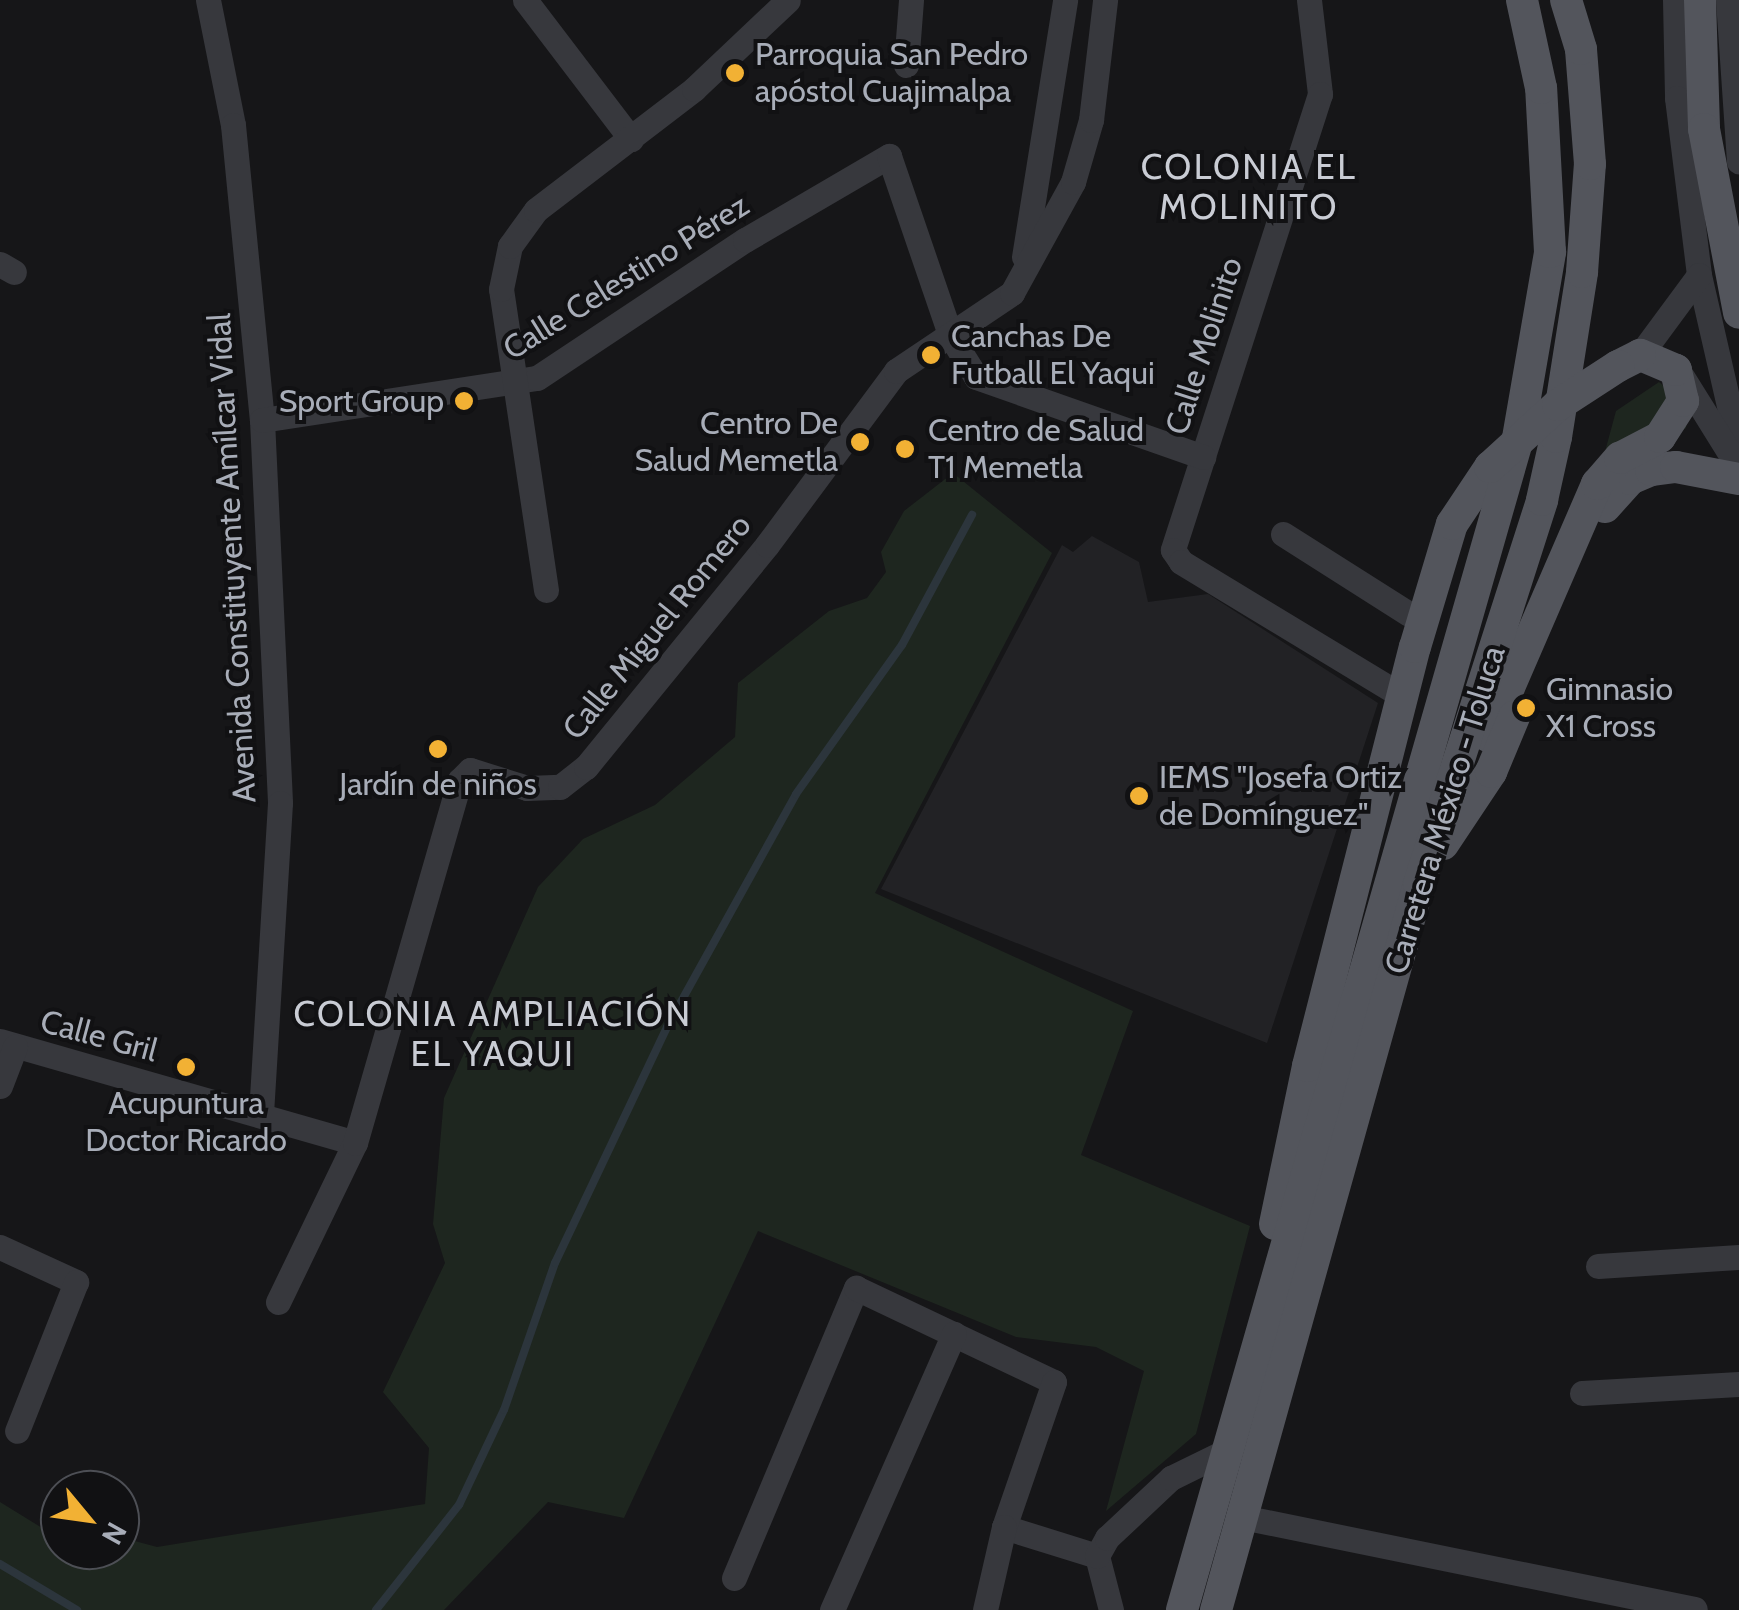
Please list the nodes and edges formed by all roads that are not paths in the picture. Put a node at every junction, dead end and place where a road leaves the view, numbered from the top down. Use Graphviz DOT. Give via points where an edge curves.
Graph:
graph roads {
  1 [pos="208,0"];
  2 [pos="524,0"];
  3 [pos="788,0"];
  4 [pos="911,0"];
  5 [pos="1065,0"];
  6 [pos="1105,0"];
  7 [pos="1309,0"];
  8 [pos="1522,0"];
  9 [pos="1566,0"];
  10 [pos="1675,0"];
  11 [pos="1700,0"];
  12 [pos="1728,0"];
  13 [pos="906,65"];
  14 [pos="631,139"];
  15 [pos="1739,162"];
  16 [pos="1699,275"];
  17 [pos="1021,276"];
  18 [pos="1739,312"];
  19 [pos="951,337"];
  20 [pos="1629,360"];
  21 [pos="1682,378"];
  22 [pos="516,386"];
  23 [pos="262,420"];
  24 [pos="1739,449"];
  25 [pos="1203,457"];
  26 [pos="1739,468"];
  27 [pos="1739,479"];
  28 [pos="1283,534"];
  29 [pos="546,590"];
  30 [pos="1409,614"];
  31 [pos="1392,690"];
  32 [pos="1458,821"];
  33 [pos="1422,874"];
  34 [pos="8,1044"];
  35 [pos="0,1086"];
  36 [pos="261,1114"];
  37 [pos="355,1142"];
  38 [pos="0,1247"];
  39 [pos="1739,1256"];
  40 [pos="1598,1266"];
  41 [pos="1281,1279"];
  42 [pos="278,1302"];
  43 [pos="954,1334"];
  44 [pos="1739,1384"];
  45 [pos="1582,1394"];
  46 [pos="17,1431"];
  47 [pos="1230,1449"];
  48 [pos="1242,1517"];
  49 [pos="1004,1526"];
  50 [pos="1097,1556"];
  51 [pos="734,1578"];
  52 [pos="1695,1608"];
  53 [pos="832,1610"];
  54 [pos="985,1610"];
  55 [pos="1111,1610"];
  56 [pos="1182,1610"];
  57 [pos="1216,1610"];
  1 -- 23 [label="street, Avenida Constituyente Amílcar Vidal" via="234,124"];
  2 -- 14 [label="street"];
  3 -- 14 [label="street"];
  4 -- 13 [label="street"];
  5 -- 17 [label="street"];
  6 -- 17 [label="street" via="1091,120 1073,182"];
  7 -- 25 [label="street, Calle Molinito" via="1320,94"];
  8 -- 41 [label="main road, Carretera México - Toluca" via="1541,88 1550,252 1538,343 1518,438"];
  9 -- 33 [label="main road, Carretera México - Toluca" via="1581,49 1590,164 1582,272 1556,437 1537,517"];
  10 -- 16 [label="street" via="1676,98"];
  11 -- 18 [label="main road" via="1704,129"];
  12 -- 15 [label="street"];
  14 -- 22 [label="street" via="536,210 510,246 500,289"];
  16 -- 20 [label="street"];
  16 -- 24 [label="street"];
  17 -- 19 [label="street" via="1000,306"];
  19 -- 22 [label="street, Calle Celestino Pérez" via="889,156"];
  19 -- 25 [label="street" via="985,385"];
  19 -- 37 [label="street, Calle Miguel Romero" via="918,352 896,372 767,545 586,767 560,787 527,788 470,770 460,780"];
  20 -- 21 [label="main road"];
  20 -- 41 [label="main road, bridge" via="1524,432 1490,467 1452,524 1321,1013 1275,1225"];
  21 -- 26 [label="street"];
  21 -- 32 [label="main road" via="1683,401 1670,426 1620,458 1597,484 1492,722"];
  22 -- 23 [label="street, Calle Celestino Pérez"];
  22 -- 29 [label="street"];
  23 -- 36 [label="street, Avenida Constituyente Amílcar Vidal" via="280,802"];
  25 -- 31 [label="street, Calle Molinito" via="1176,536 1173,550 1180,562"];
  27 -- 32 [label="main road" via="1676,467 1630,478 1615,494 1594,524 1491,772"];
  28 -- 30 [label="street"];
  32 -- 33 [label="main road"];
  33 -- 48 [label="main road, Carretera México - Toluca"];
  34 -- 35 [label="street"];
  34 -- 36 [label="street, Calle Gril"];
  36 -- 37 [label="street, Calle Gril"];
  37 -- 42 [label="street"];
  38 -- 46 [label="street" via="76,1282"];
  39 -- 40 [label="street"];
  41 -- 47 [label="main road, Carretera México - Toluca"];
  43 -- 49 [label="street" via="1054,1382"];
  43 -- 51 [label="street" via="856,1288"];
  43 -- 53 [label="street"];
  44 -- 45 [label="street"];
  47 -- 50 [label="street" via="1144,1499"];
  47 -- 56 [label="main road, Carretera México - Toluca"];
  48 -- 52 [label="street"];
  48 -- 57 [label="main road, Carretera México - Toluca"];
  49 -- 50 [label="street"];
  49 -- 54 [label="street"];
  50 -- 55 [label="street"];
}
